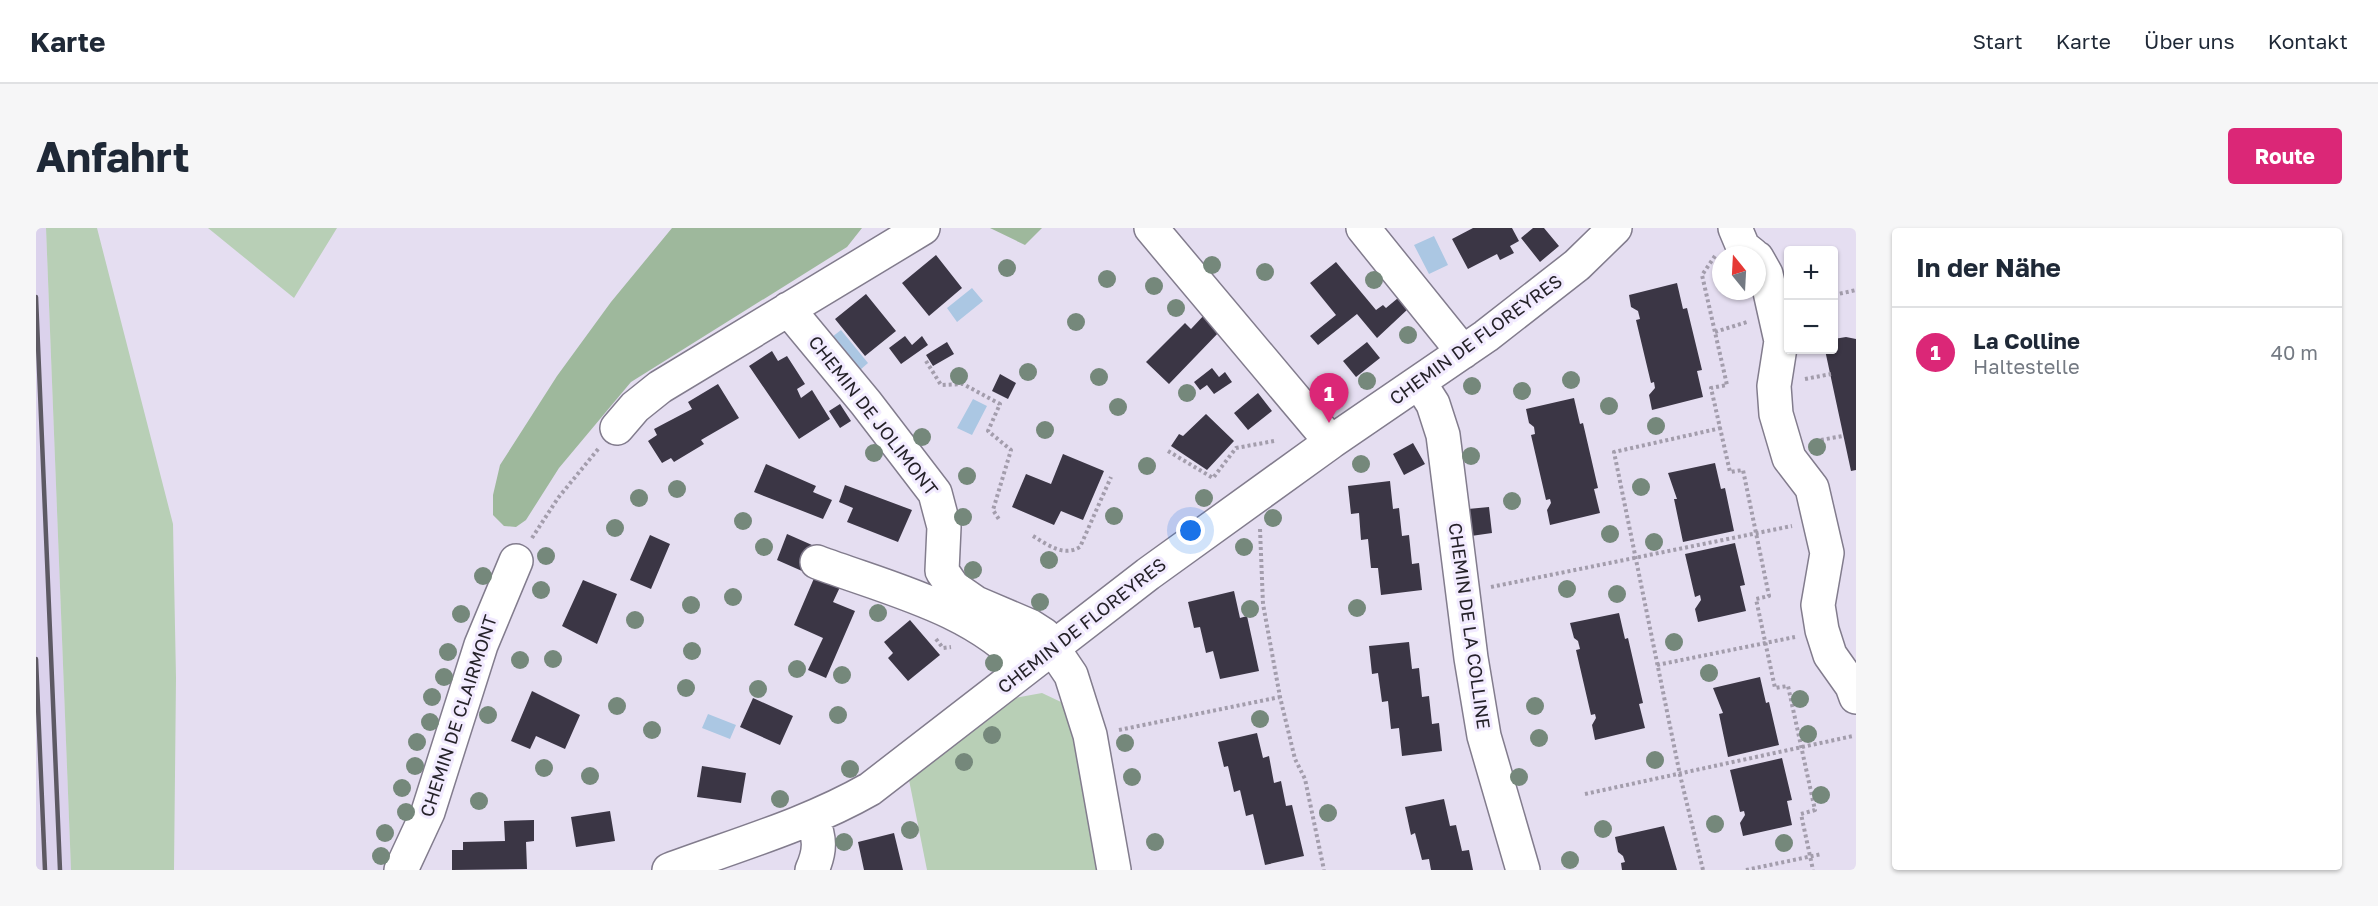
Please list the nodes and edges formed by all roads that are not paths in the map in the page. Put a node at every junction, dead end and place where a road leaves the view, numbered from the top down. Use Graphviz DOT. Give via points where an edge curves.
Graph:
graph roads {
  1 [pos="923,228"];
  2 [pos="1151,228"];
  3 [pos="1363,228"];
  4 [pos="1615,228"];
  5 [pos="1766,274"];
  6 [pos="788,309"];
  7 [pos="1463,352"];
  8 [pos="1419,382"];
  9 [pos="617,428"];
  10 [pos="1331,442"];
  11 [pos="516,561"];
  12 [pos="817,562"];
  13 [pos="1053,648"];
  14 [pos="1027,667"];
  15 [pos="1856,697"];
  16 [pos="812,818"];
  17 [pos="401,870"];
  18 [pos="669,870"];
  19 [pos="812,870"];
  20 [pos="1114,870"];
  21 [pos="1523,870"];
  1 -- 6 [label="street"];
  2 -- 10 [label="street"];
  3 -- 7 [label="street"];
  4 -- 7 [label="street, CHEMIN DE FLOREYRES" via="1577,265"];
  5 -- 15 [label="street" via="1781,341 1774,386 1776,414 1789,458 1812,488 1827,553 1818,605 1822,630 1830,655"];
  6 -- 9 [label="street" via="645,397"];
  6 -- 13 [label="street, CHEMIN DE JOLIMONT" via="935,493 944,527 942,571 953,587 976,603 1030,626 1044,635"];
  7 -- 8 [label="street, CHEMIN DE FLOREYRES"];
  8 -- 10 [label="street, CHEMIN DE FLOREYRES"];
  8 -- 21 [label="street, CHEMIN DE LA COLLINE" via="1433,404 1443,435 1484,736"];
  10 -- 13 [label="street, CHEMIN DE FLOREYRES"];
  11 -- 17 [label="street, CHEMIN DE CLAIRMONT" via="481,645 429,812"];
  12 -- 14 [label="street" via="963,618 1002,642"];
  13 -- 14 [label="street, CHEMIN DE FLOREYRES"];
  13 -- 20 [label="street" via="1071,675 1090,735"];
  14 -- 16 [label="street, CHEMIN DE FLOREYRES" via="870,789"];
  16 -- 18 [label="street, CHEMIN DE FLOREYRES"];
  16 -- 19 [label="street" via="820,851"];
}
